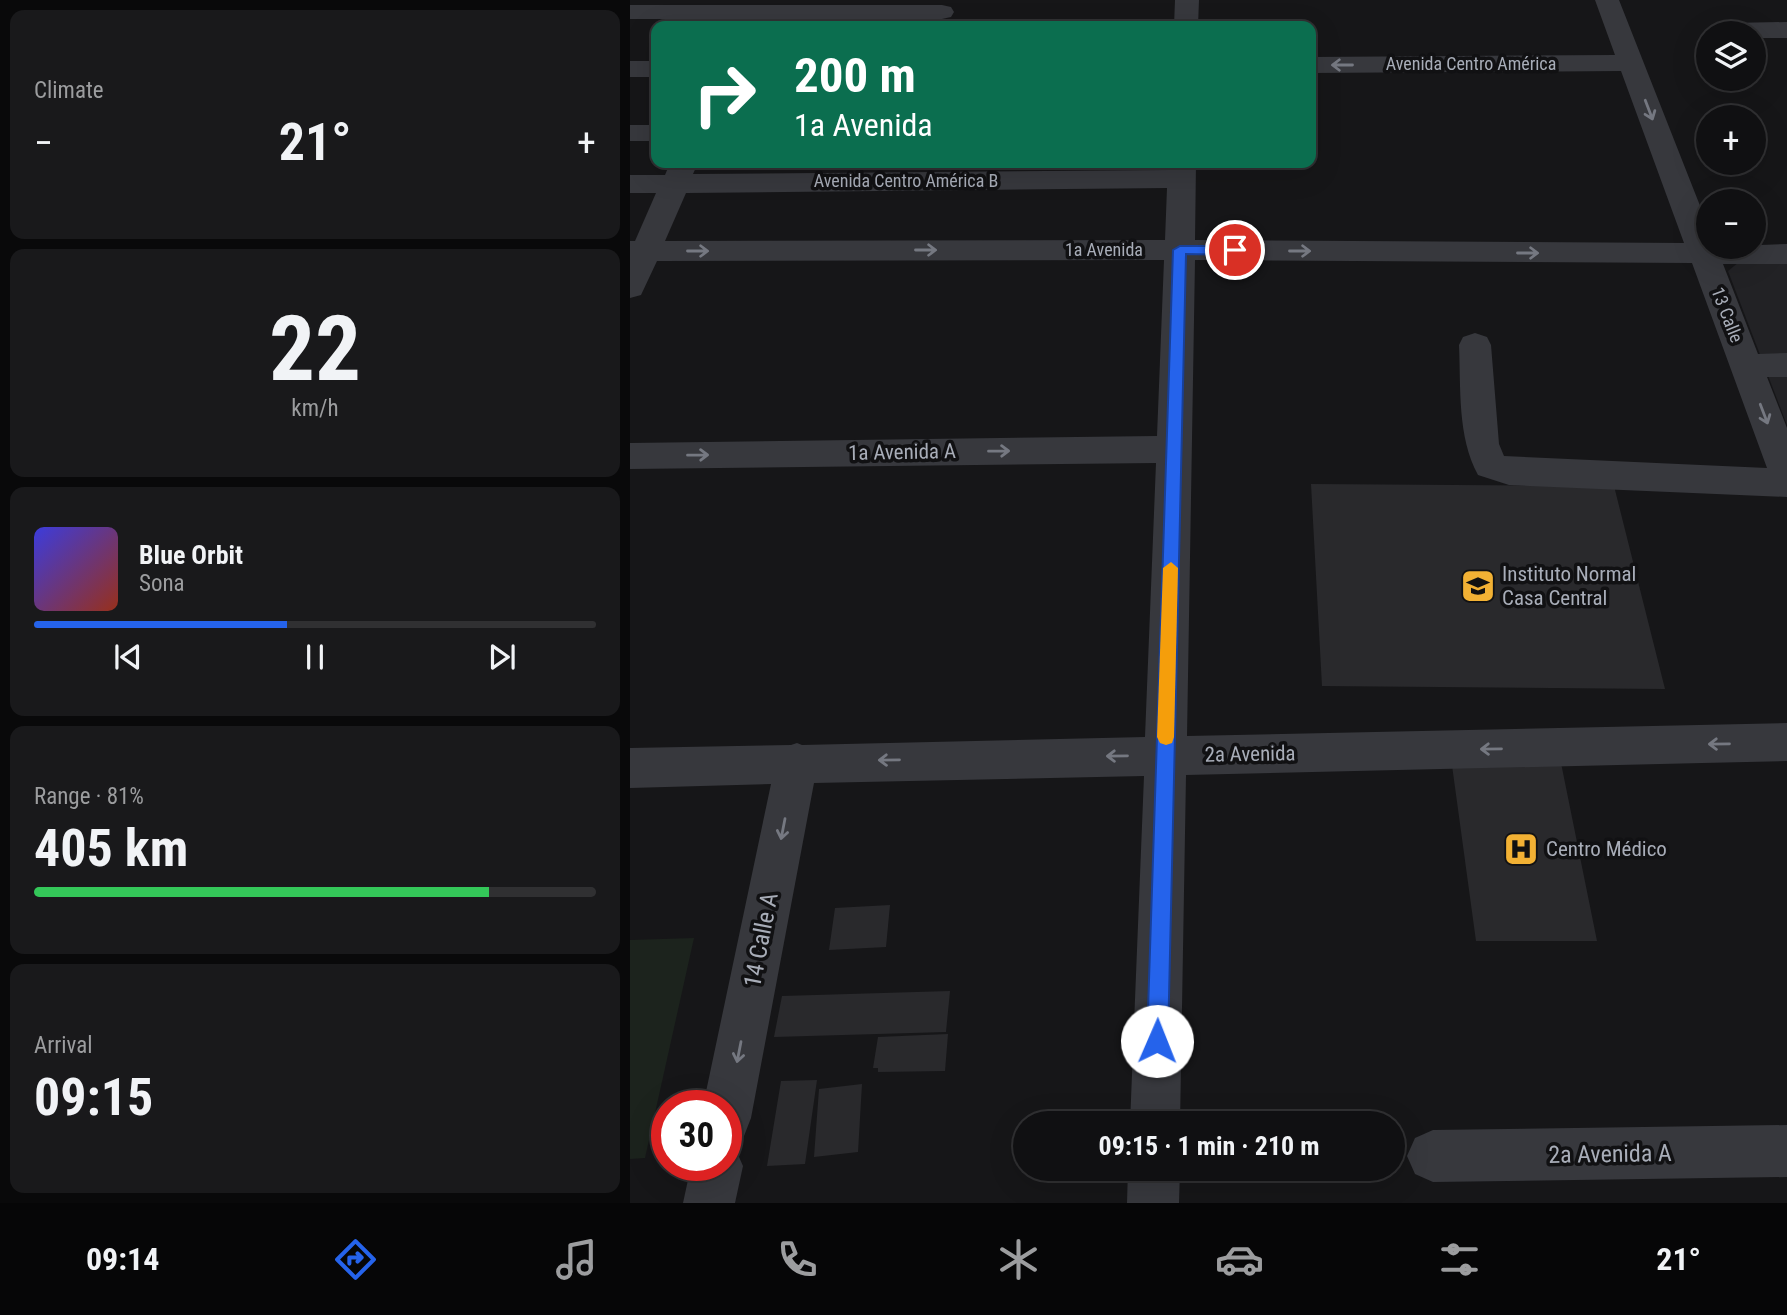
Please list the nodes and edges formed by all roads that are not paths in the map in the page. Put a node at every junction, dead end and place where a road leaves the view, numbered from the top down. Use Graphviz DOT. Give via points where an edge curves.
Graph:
graph roads {
  1 [pos="1187,0"];
  2 [pos="1607,0"];
  3 [pos="630,12"];
  4 [pos="752,12"];
  5 [pos="942,12"];
  6 [pos="1186,21"];
  7 [pos="1787,30"];
  8 [pos="1766,31"];
  9 [pos="1631,62"];
  10 [pos="1316,65"];
  11 [pos="630,69"];
  12 [pos="651,69"];
  13 [pos="630,133"];
  14 [pos="651,133"];
  15 [pos="1182,171"];
  16 [pos="679,173"];
  17 [pos="630,184"];
  18 [pos="1696,233"];
  19 [pos="1180,250"];
  20 [pos="638,251"];
  21 [pos="1696,254"];
  22 [pos="1766,254"];
  23 [pos="1787,254"];
  24 [pos="1706,259"];
  25 [pos="630,288"];
  26 [pos="1475,345"];
  27 [pos="1787,365"];
  28 [pos="1746,366"];
  29 [pos="1174,449"];
  30 [pos="630,456"];
  31 [pos="1787,473"];
  32 [pos="1787,483"];
  33 [pos="1787,743"];
  34 [pos="1165,755"];
  35 [pos="797,762"];
  36 [pos="630,768"];
  37 [pos="732,1090"];
  38 [pos="1155,1111"];
  39 [pos="1787,1152"];
  40 [pos="1433,1156"];
  41 [pos="714,1181"];
  42 [pos="1154,1181"];
  43 [pos="709,1203"];
  44 [pos="1153,1203"];
  1 -- 6 [label="street"];
  2 -- 9 [label="street, 13 Calle"];
  3 -- 4 [label="street"];
  4 -- 5 [label="street"];
  7 -- 8 [label="street"];
  9 -- 10 [label="street, Avenida Centro América, one-way"];
  9 -- 18 [label="street, 13 Calle, one-way"];
  11 -- 12 [label="street"];
  13 -- 14 [label="street"];
  15 -- 16 [label="street, Avenida Centro América B"];
  15 -- 19 [label="street"];
  16 -- 17 [label="street, Avenida Centro América B"];
  16 -- 20 [label="street"];
  20 -- 19 [label="street, 1a Avenida, one-way"];
  19 -- 21 [label="street, 1a Avenida, one-way"];
  19 -- 29 [label="street"];
  20 -- 25 [label="street"];
  22 -- 23 [label="street, 1a Avenida"];
  24 -- 28 [label="street, 13 Calle"];
  26 -- 32 [label="street" via="1482,444 1490,465 1509,471"];
  27 -- 28 [label="street"];
  28 -- 31 [label="street, 13 Calle, one-way"];
  30 -- 29 [label="street, 1a Avenida A, one-way"];
  29 -- 34 [label="street"];
  33 -- 34 [label="street, 2a Avenida, one-way"];
  34 -- 35 [label="street, 2a Avenida, one-way"];
  34 -- 38 [label="street"];
  35 -- 36 [label="street, 2a Avenida"];
  35 -- 37 [label="street, 14 Calle A, one-way"];
  39 -- 40 [label="street, 2a Avenida A"];
  41 -- 43 [label="street"];
  42 -- 44 [label="street"];
}
